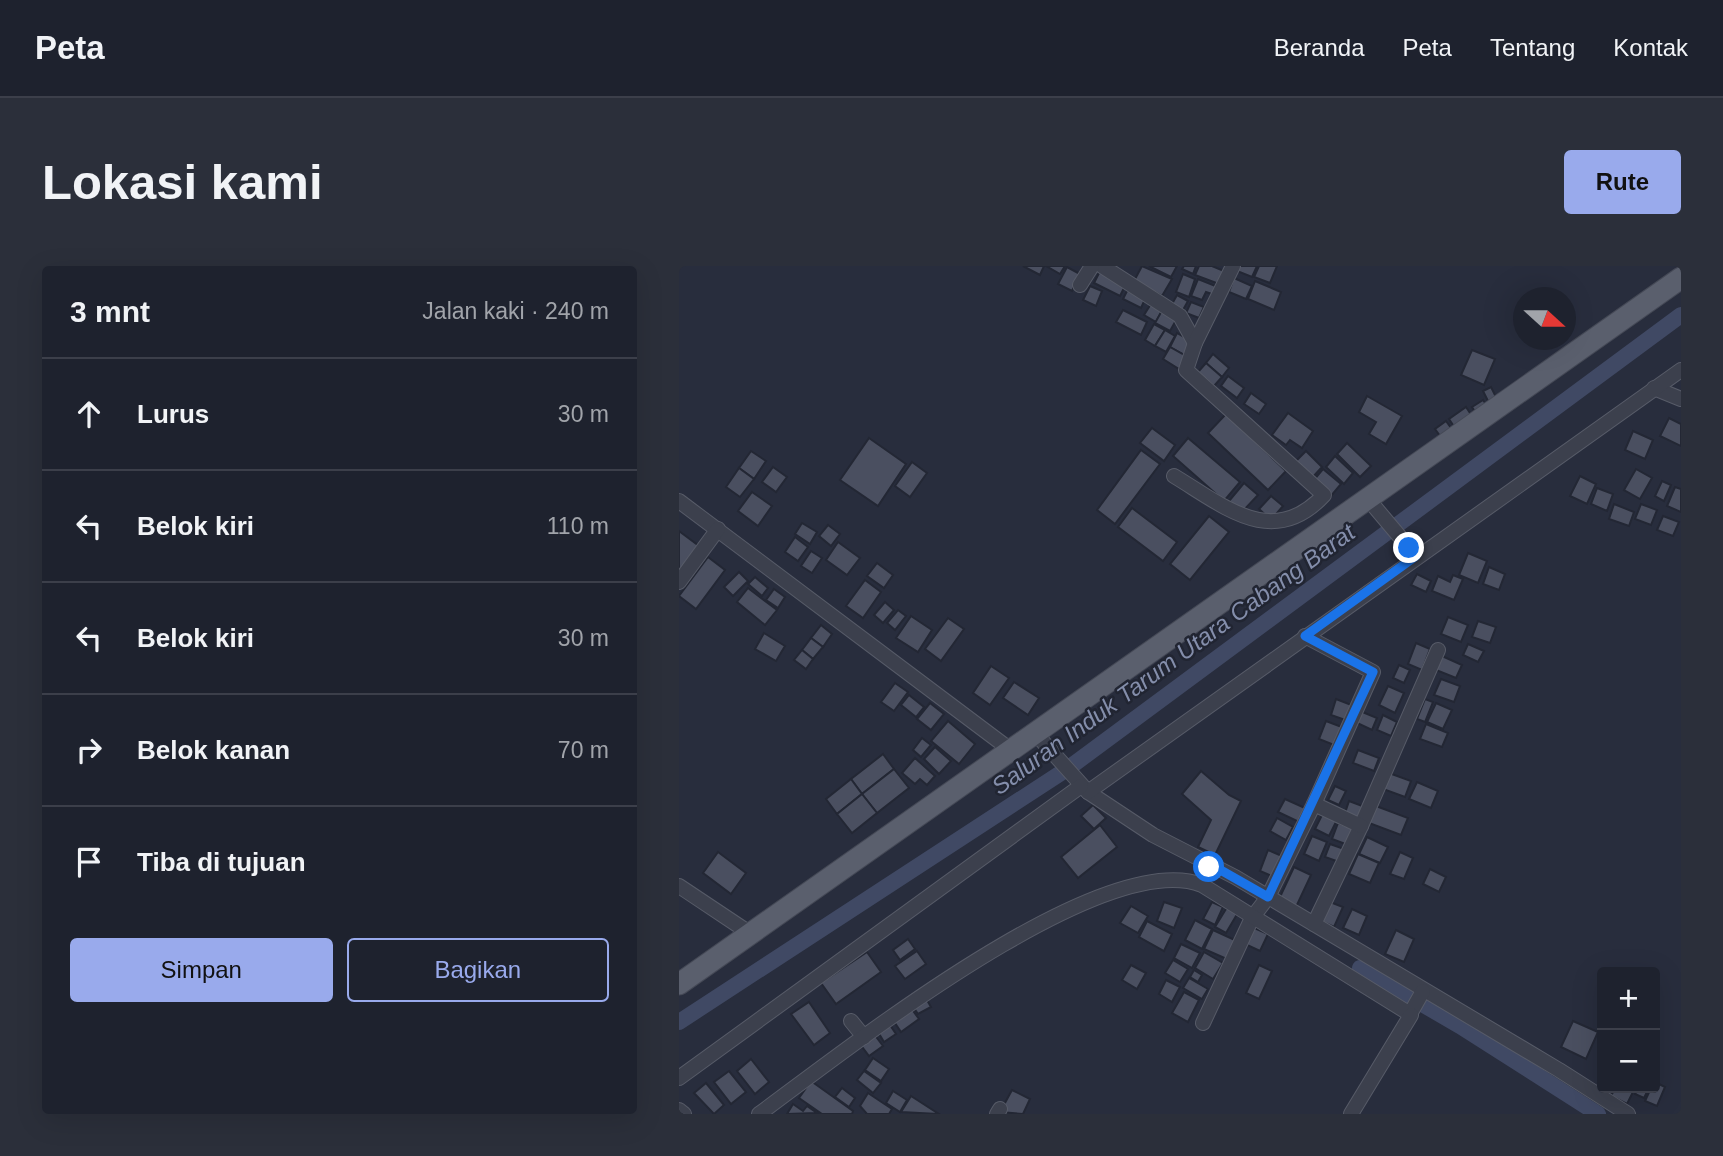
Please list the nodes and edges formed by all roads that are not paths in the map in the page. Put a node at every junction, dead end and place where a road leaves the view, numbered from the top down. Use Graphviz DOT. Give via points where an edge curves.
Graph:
graph roads {
  1 [pos="1092,266"];
  2 [pos="1102,266"];
  3 [pos="1233,266"];
  4 [pos="1080,285"];
  5 [pos="1679,285"];
  6 [pos="1195,343"];
  7 [pos="1681,370"];
  8 [pos="1654,388"];
  9 [pos="1681,399"];
  10 [pos="1174,476"];
  11 [pos="679,500"];
  12 [pos="1375,506"];
  13 [pos="1297,519"];
  14 [pos="718,529"];
  15 [pos="1313,536"];
  16 [pos="1413,552"];
  17 [pos="679,582"];
  18 [pos="1305,636"];
  19 [pos="1438,650"];
  20 [pos="1042,740"];
  21 [pos="1012,751"];
  22 [pos="1085,789"];
  23 [pos="1314,804"];
  24 [pos="1361,826"];
  25 [pos="1206,874"];
  26 [pos="679,886"];
  27 [pos="1266,899"];
  28 [pos="1254,916"];
  29 [pos="1314,925"];
  30 [pos="751,934"];
  31 [pos="679,984"];
  32 [pos="1422,992"];
  33 [pos="1411,1014"];
  34 [pos="1203,1023"];
  35 [pos="679,1078"];
  36 [pos="679,1111"];
  37 [pos="684,1114"];
  38 [pos="759,1114"];
  39 [pos="1351,1114"];
  40 [pos="1628,1114"];
  1 -- 4 [label="street"];
  2 -- 6 [label="street" via="1175,312"];
  3 -- 6 [label="street"];
  5 -- 12 [label="main road"];
  6 -- 13 [label="street" via="1188,371 1324,494"];
  7 -- 8 [label="street"];
  8 -- 9 [label="street"];
  8 -- 16 [label="street"];
  10 -- 13 [label="street" via="1257,521"];
  11 -- 14 [label="street"];
  12 -- 15 [label="main road"];
  12 -- 16 [label="street"];
  13 -- 15 [label="street"];
  14 -- 17 [label="street"];
  14 -- 21 [label="street"];
  15 -- 20 [label="main road"];
  16 -- 18 [label="street"];
  18 -- 22 [label="street"];
  18 -- 23 [label="street" via="1373,672"];
  19 -- 24 [label="street"];
  20 -- 21 [label="main road"];
  20 -- 22 [label="street"];
  21 -- 30 [label="main road"];
  22 -- 25 [label="street"];
  22 -- 35 [label="street"];
  23 -- 24 [label="street"];
  23 -- 27 [label="street"];
  24 -- 29 [label="street"];
  25 -- 27 [label="street"];
  25 -- 28 [label="street"];
  25 -- 38 [label="street" via="1159,879 1053,915 858,1029"];
  26 -- 30 [label="street"];
  27 -- 28 [label="street"];
  27 -- 29 [label="street"];
  28 -- 33 [label="street"];
  28 -- 34 [label="street"];
  29 -- 32 [label="street"];
  30 -- 31 [label="main road"];
  32 -- 33 [label="street"];
  32 -- 40 [label="street"];
  33 -- 39 [label="street"];
  36 -- 37 [label="street"];
}
